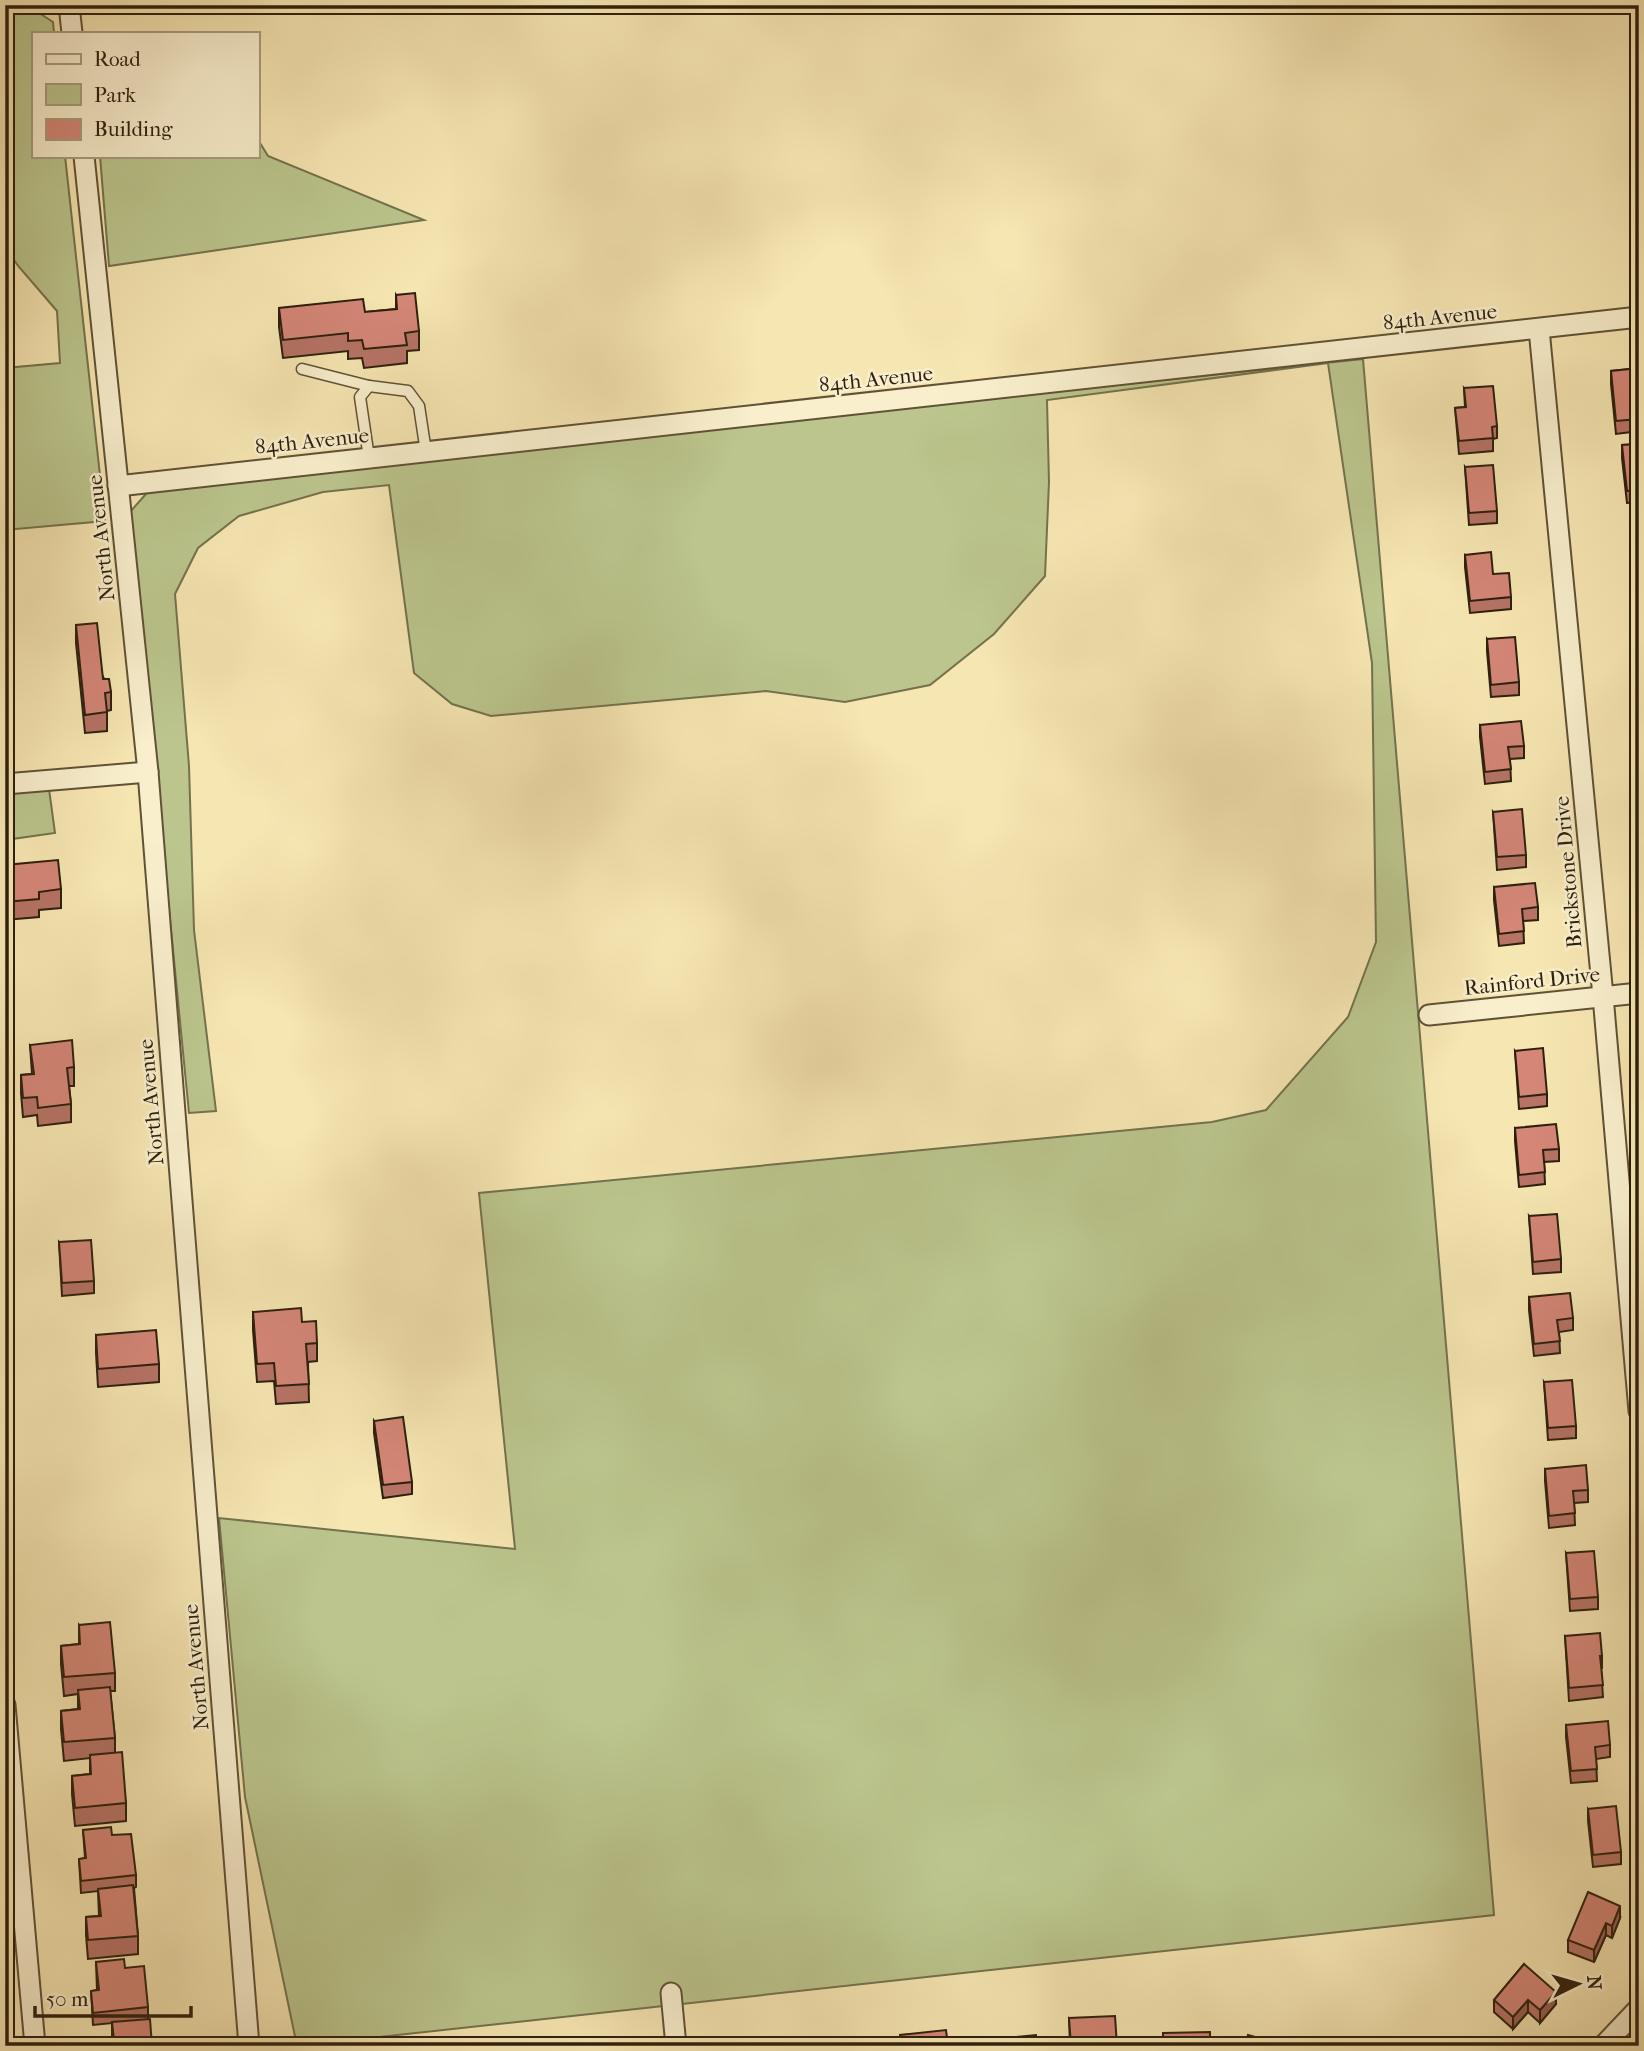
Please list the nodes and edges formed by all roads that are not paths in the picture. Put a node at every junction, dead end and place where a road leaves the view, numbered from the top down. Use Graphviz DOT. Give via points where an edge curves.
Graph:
graph roads {
  1 [pos="69,5"];
  2 [pos="72,32"];
  3 [pos="85,158"];
  4 [pos="1639,317"];
  5 [pos="1539,329"];
  6 [pos="302,369"];
  7 [pos="369,386"];
  8 [pos="426,452"];
  9 [pos="369,458"];
  10 [pos="118,486"];
  11 [pos="148,772"];
  12 [pos="5,784"];
  13 [pos="1639,993"];
  14 [pos="1603,996"];
  15 [pos="1429,1015"];
  16 [pos="1639,1411"];
  17 [pos="5,1705"];
  18 [pos="671,1993"];
  19 [pos="1639,2008"];
  20 [pos="35,2046"];
  21 [pos="249,2046"];
  22 [pos="676,2046"];
  23 [pos="1603,2046"];
  1 -- 2 [label="street"];
  3 -- 10 [label="street, North Avenue"];
  4 -- 5 [label="street, 84th Avenue"];
  5 -- 8 [label="street, 84th Avenue"];
  5 -- 14 [label="street, Brickstone Drive"];
  6 -- 7 [label="lane"];
  7 -- 8 [label="lane" via="408,391 419,406"];
  7 -- 9 [label="lane" via="360,397"];
  8 -- 9 [label="street, 84th Avenue"];
  9 -- 10 [label="street, 84th Avenue"];
  10 -- 11 [label="street, North Avenue"];
  11 -- 12 [label="street"];
  11 -- 21 [label="street, North Avenue"];
  13 -- 14 [label="street, Rainford Drive"];
  14 -- 15 [label="street, Rainford Drive"];
  14 -- 16 [label="street, Brickstone Drive"];
  17 -- 20 [label="street"];
  18 -- 22 [label="street"];
  19 -- 23 [label="street"];
}
